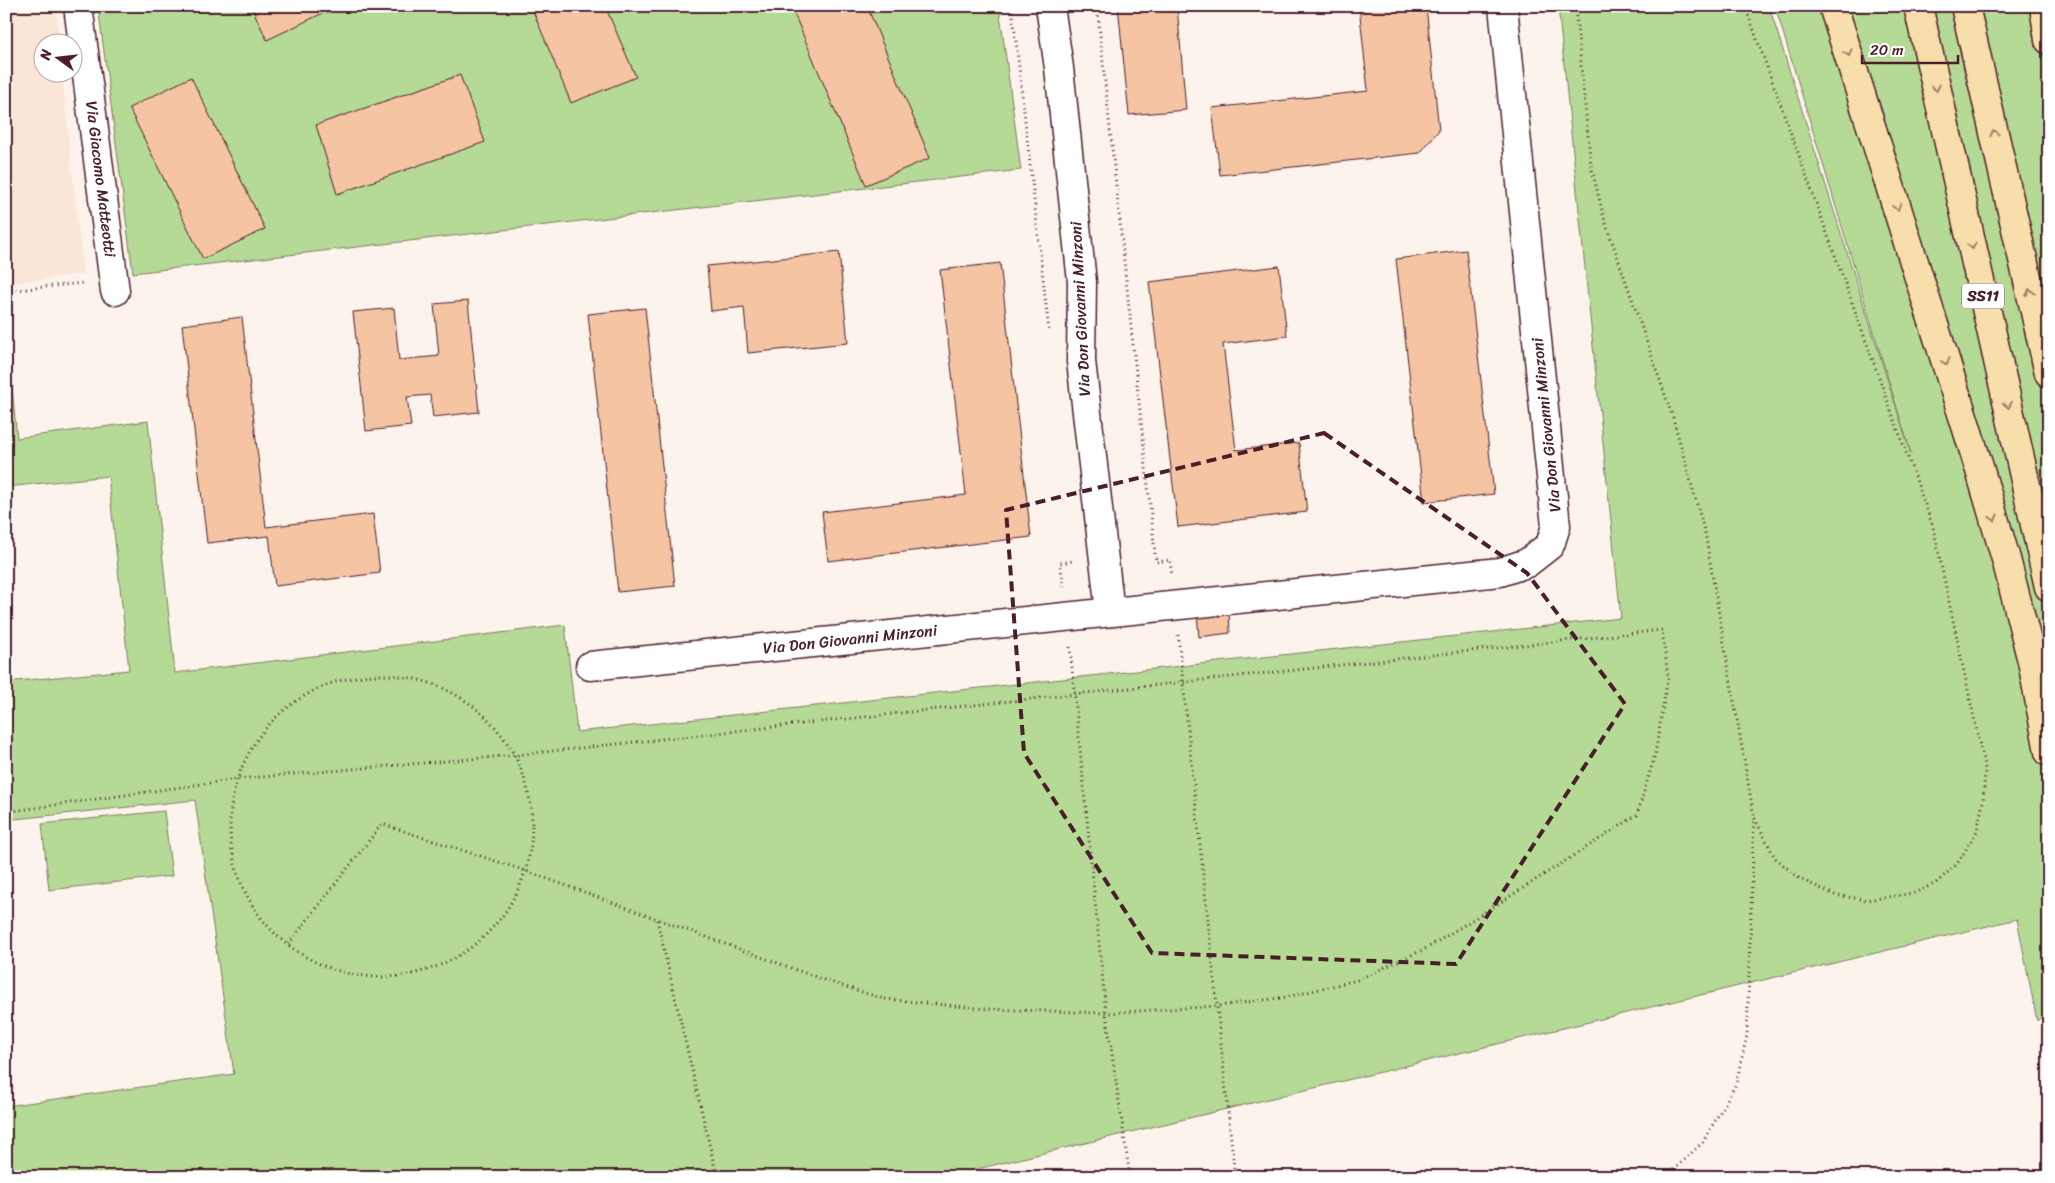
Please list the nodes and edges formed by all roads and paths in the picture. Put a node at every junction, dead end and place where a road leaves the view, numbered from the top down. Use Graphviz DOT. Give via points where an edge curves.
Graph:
graph roads {
  1 [pos="78,6"];
  2 [pos="1012,6"];
  3 [pos="1050,6"];
  4 [pos="1096,6"];
  5 [pos="1503,6"];
  6 [pos="1575,6"];
  7 [pos="1745,6"];
  8 [pos="1833,6"];
  9 [pos="1918,6"];
  10 [pos="1965,6"];
  11 [pos="2044,6"];
  12 [pos="2049,40"];
  13 [pos="115,286"];
  14 [pos="6,291"];
  15 [pos="1049,333"];
  16 [pos="2049,373"];
  17 [pos="1073,551"];
  18 [pos="2049,587"];
  19 [pos="1175,606"];
  20 [pos="1110,612"];
  21 [pos="1068,617"];
  22 [pos="590,666"];
  23 [pos="1184,682"];
  24 [pos="1074,693"];
  25 [pos="2049,752"];
  26 [pos="516,755"];
  27 [pos="237,780"];
  28 [pos="6,812"];
  29 [pos="1754,817"];
  30 [pos="526,871"];
  31 [pos="657,919"];
  32 [pos="287,946"];
  33 [pos="1218,1006"];
  34 [pos="1106,1013"];
  35 [pos="718,1177"];
  36 [pos="1130,1177"];
  37 [pos="1235,1177"];
  38 [pos="1666,1177"];
  1 -- 13 [label="street, Via Giacomo Matteotti"];
  2 -- 15 [label="path"];
  3 -- 20 [label="street, Via Don Giovanni Minzoni" via="1082,282 1081,362"];
  4 -- 19 [label="path" via="1156,562 1170,560"];
  5 -- 19 [label="street, Via Don Giovanni Minzoni" via="1555,502 1556,526 1550,545 1527,563 1500,572"];
  6 -- 29 [label="path" via="1591,166 1604,218 1673,418 1706,534"];
  7 -- 29 [label="path" via="1933,527 1985,769 1977,831 1957,864 1936,883 1914,893 1867,900 1835,895 1800,879 1775,858"];
  8 -- 25 [label="main road, one-way" via="2001,540 2032,661"];
  9 -- 18 [label="main road, SS11, one-way"];
  16 -- 10 [label="main road, SS11, one-way"];
  11 -- 12 [label="main road"];
  13 -- 14 [label="path"];
  17 -- 21 [label="path" via="1074,561 1060,563"];
  19 -- 20 [label="street, Via Don Giovanni Minzoni"];
  19 -- 23 [label="path"];
  20 -- 21 [label="street, Via Don Giovanni Minzoni"];
  21 -- 22 [label="street, Via Don Giovanni Minzoni"];
  21 -- 24 [label="path"];
  23 -- 24 [label="path"];
  23 -- 33 [label="path"];
  23 -- 33 [label="path" via="1662,630 1668,676 1656,755 1637,815 1427,948 1358,980 1287,997"];
  24 -- 26 [label="path"];
  24 -- 34 [label="path"];
  26 -- 27 [label="path"];
  26 -- 27 [label="path" via="489,719 454,693 412,677 368,675 325,685 287,708 256,740"];
  26 -- 30 [label="path" via="529,792 533,832"];
  27 -- 28 [label="path"];
  27 -- 32 [label="path" via="230,825 236,870 256,912"];
  29 -- 38 [label="path" via="1747,1035 1736,1084 1703,1142"];
  30 -- 31 [label="path"];
  30 -- 32 [label="path" via="504,915 470,950 426,972 377,979 329,970"];
  30 -- 32 [label="path" via="382,824"];
  31 -- 34 [label="path" via="884,1000 987,1009"];
  31 -- 35 [label="path"];
  33 -- 34 [label="path"];
  33 -- 37 [label="path"];
  34 -- 36 [label="path"];
}
